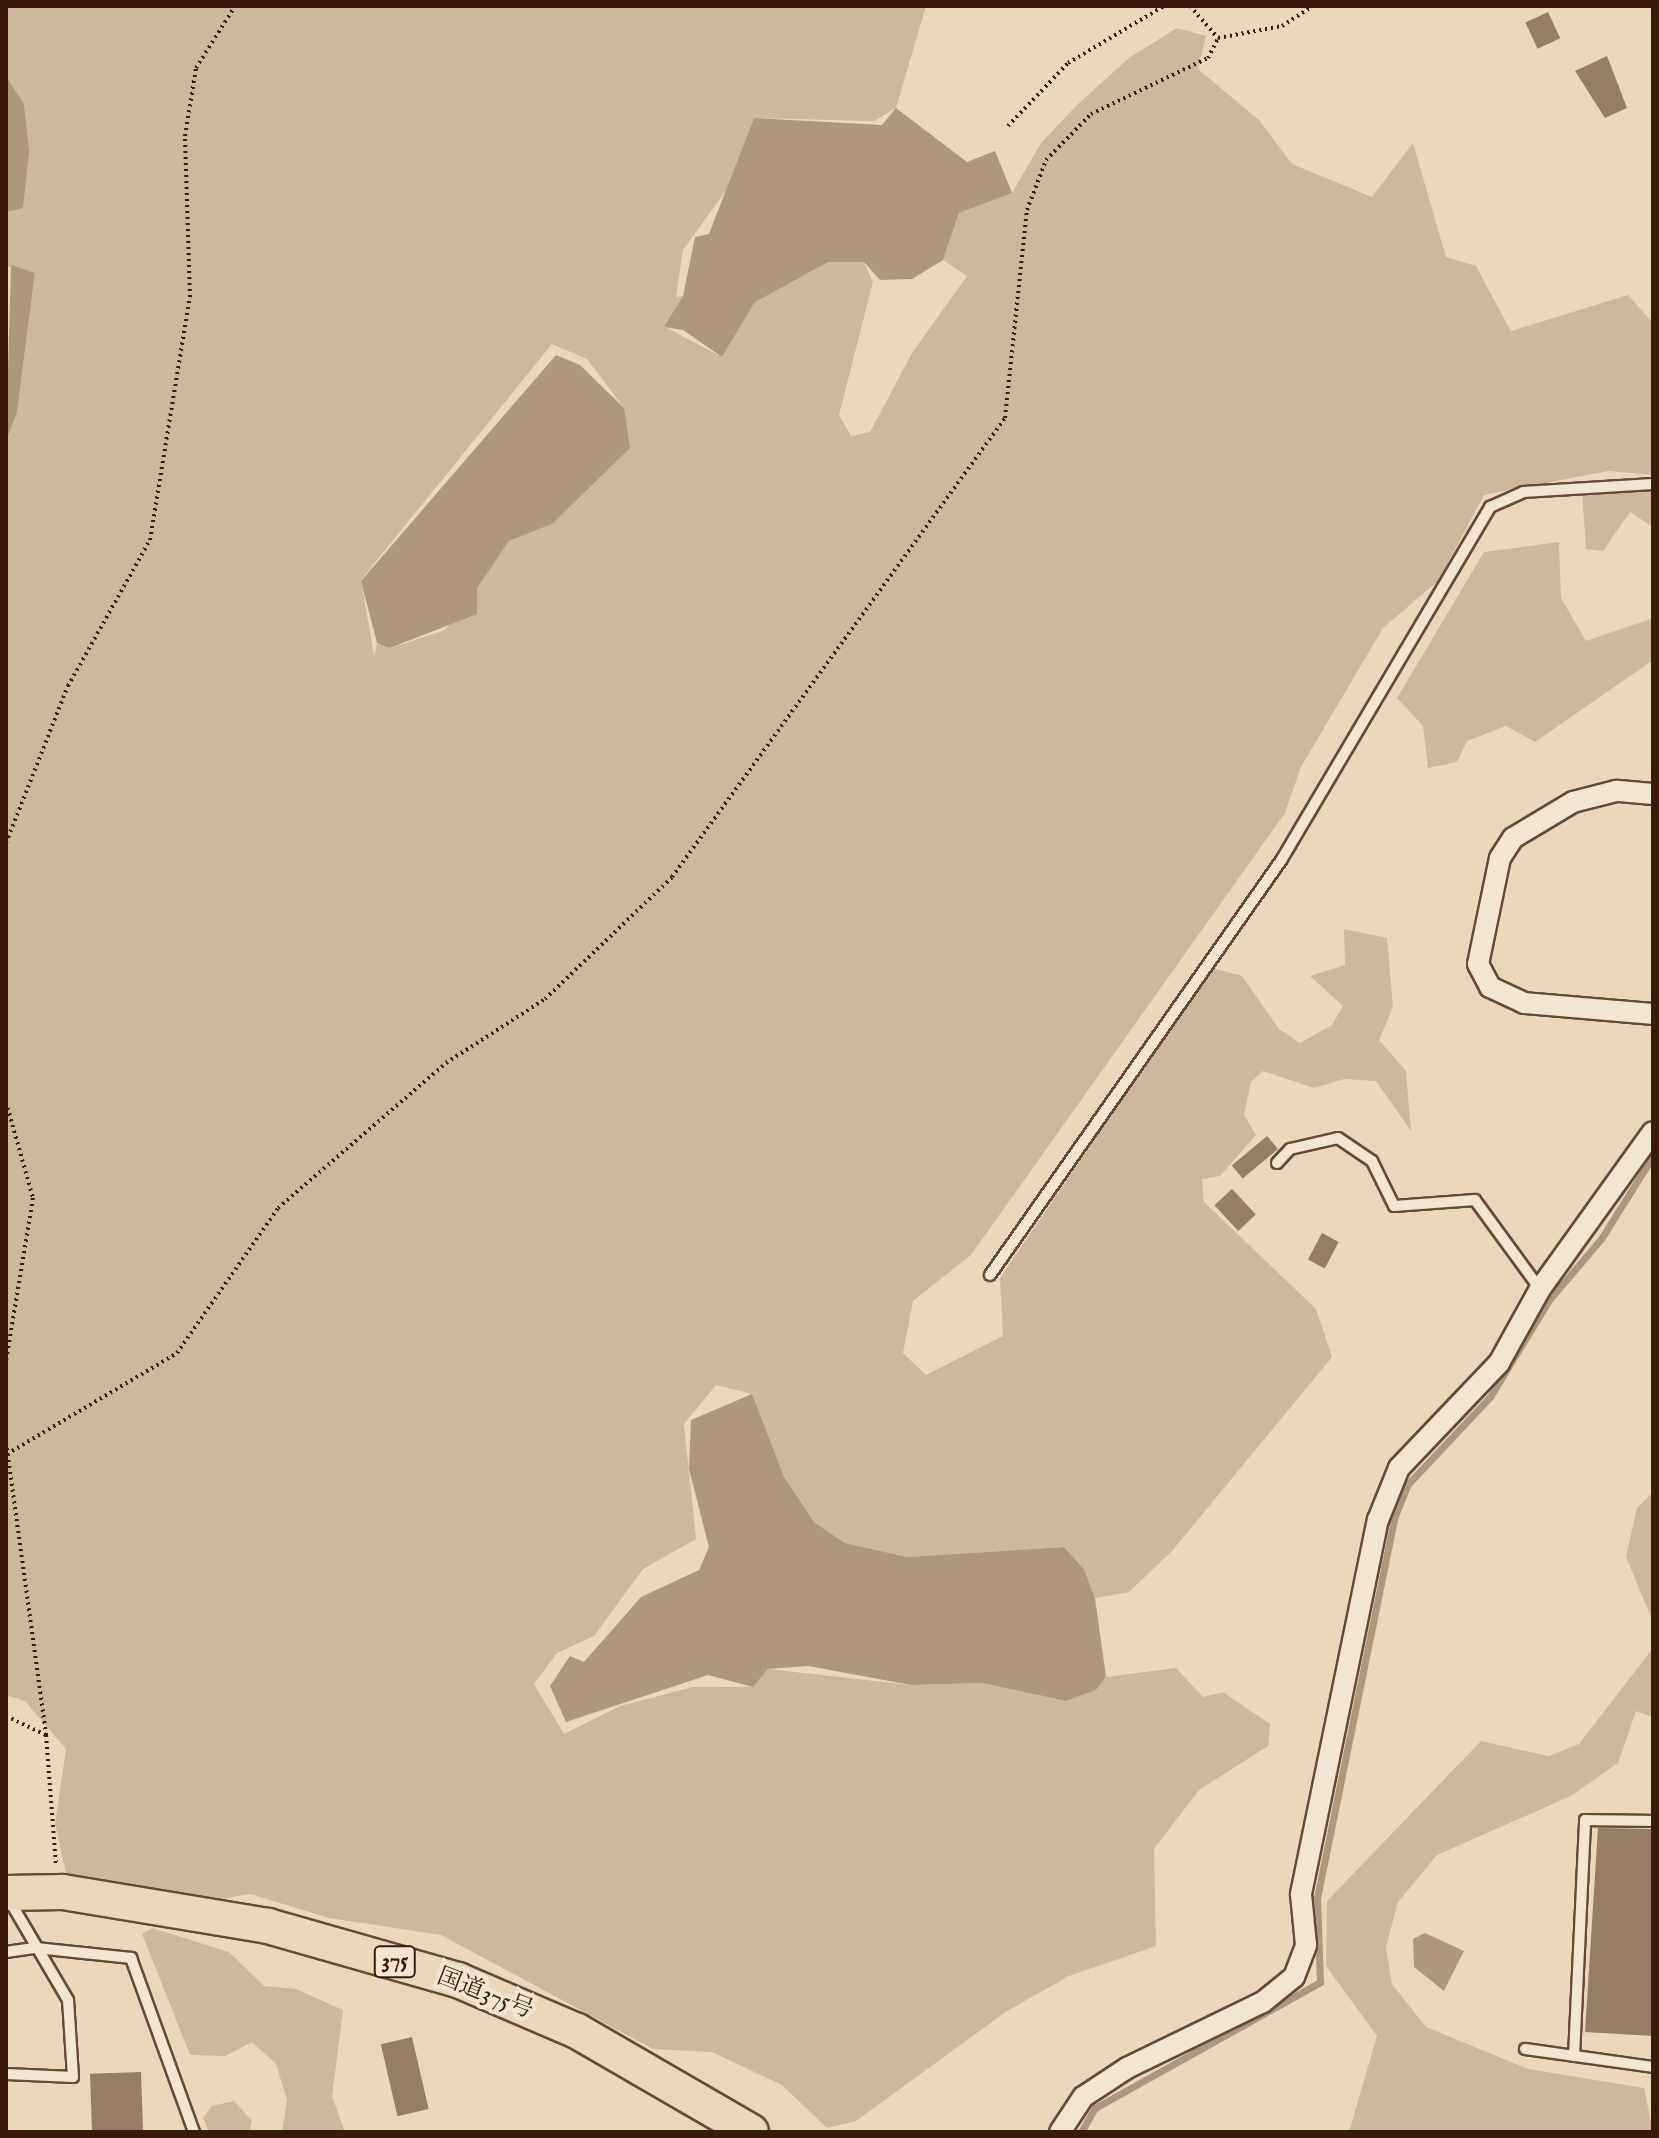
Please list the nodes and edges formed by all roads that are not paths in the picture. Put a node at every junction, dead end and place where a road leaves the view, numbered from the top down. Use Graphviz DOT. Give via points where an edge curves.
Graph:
graph roads {
  1 [pos="1653,484"];
  2 [pos="1653,794"];
  3 [pos="1653,1014"];
  4 [pos="1653,1132"];
  5 [pos="1277,1163"];
  6 [pos="990,1275"];
  7 [pos="1540,1289"];
  8 [pos="1653,1821"];
  9 [pos="7,1893"];
  10 [pos="36,1948"];
  11 [pos="6,1952"];
  12 [pos="1525,2049"];
  13 [pos="1574,2056"];
  14 [pos="1653,2067"];
  15 [pos="6,2074"];
  16 [pos="194,2132"];
  17 [pos="751,2132"];
  18 [pos="1060,2132"];
  1 -- 6 [label="lane" via="1523,492 1490,507 1282,859"];
  2 -- 3 [label="street" via="1616,791 1573,802 1513,838 1500,858 1478,964 1490,987 1524,1003"];
  4 -- 7 [label="street"];
  5 -- 7 [label="lane" via="1290,1149 1338,1138 1372,1161 1394,1206 1475,1200"];
  7 -- 18 [label="street" via="1499,1363 1399,1468 1378,1520 1301,1894 1306,1945 1294,1977 1263,2002 1116,2075 1083,2097"];
  8 -- 13 [label="lane" via="1585,1820"];
  9 -- 10 [label="lane" via="13,1916"];
  9 -- 17 [label="highway, 国道375号 / 375" via="63,1892 268,1926 458,1980 577,2031"];
  10 -- 11 [label="lane"];
  10 -- 15 [label="lane" via="68,2000 73,2077"];
  10 -- 16 [label="lane" via="131,1958"];
  12 -- 13 [label="lane"];
  13 -- 14 [label="lane"];
}
